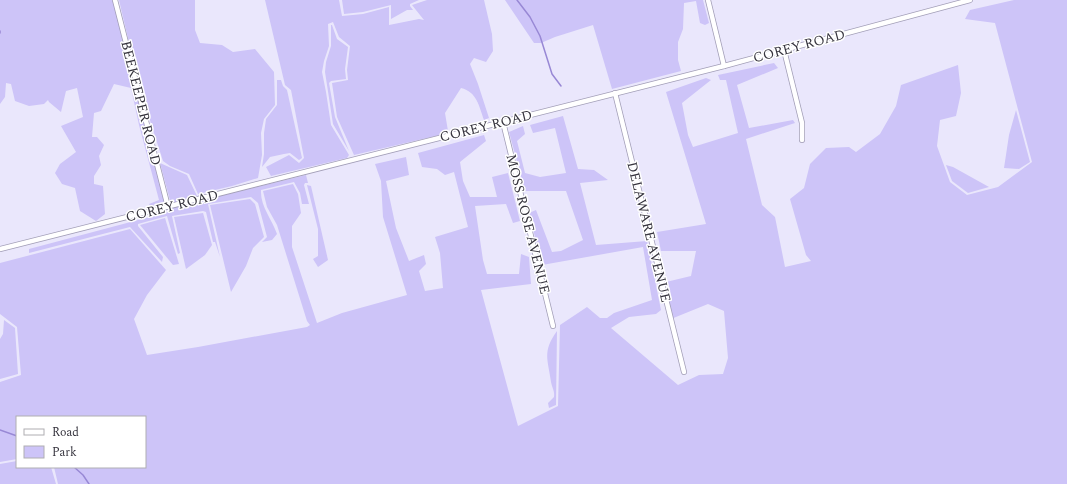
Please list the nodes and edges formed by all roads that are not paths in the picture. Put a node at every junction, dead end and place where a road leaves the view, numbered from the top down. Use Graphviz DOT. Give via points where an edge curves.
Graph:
graph roads {
  1 [pos="115,0"];
  2 [pos="708,0"];
  3 [pos="970,0"];
  4 [pos="784,50"];
  5 [pos="724,66"];
  6 [pos="614,93"];
  7 [pos="502,122"];
  8 [pos="802,140"];
  9 [pos="168,207"];
  10 [pos="0,249"];
  11 [pos="553,326"];
  12 [pos="684,372"];
  1 -- 9 [label="street, BEEKEEPER ROAD"];
  2 -- 5 [label="street"];
  3 -- 4 [label="street, COREY ROAD"];
  4 -- 5 [label="street, COREY ROAD"];
  4 -- 8 [label="street" via="802,123"];
  5 -- 6 [label="street, COREY ROAD"];
  6 -- 7 [label="street, COREY ROAD"];
  6 -- 12 [label="street, DELAWARE AVENUE"];
  7 -- 9 [label="street, COREY ROAD"];
  7 -- 11 [label="street, MOSS ROSE AVENUE"];
  9 -- 10 [label="street, COREY ROAD"];
}
